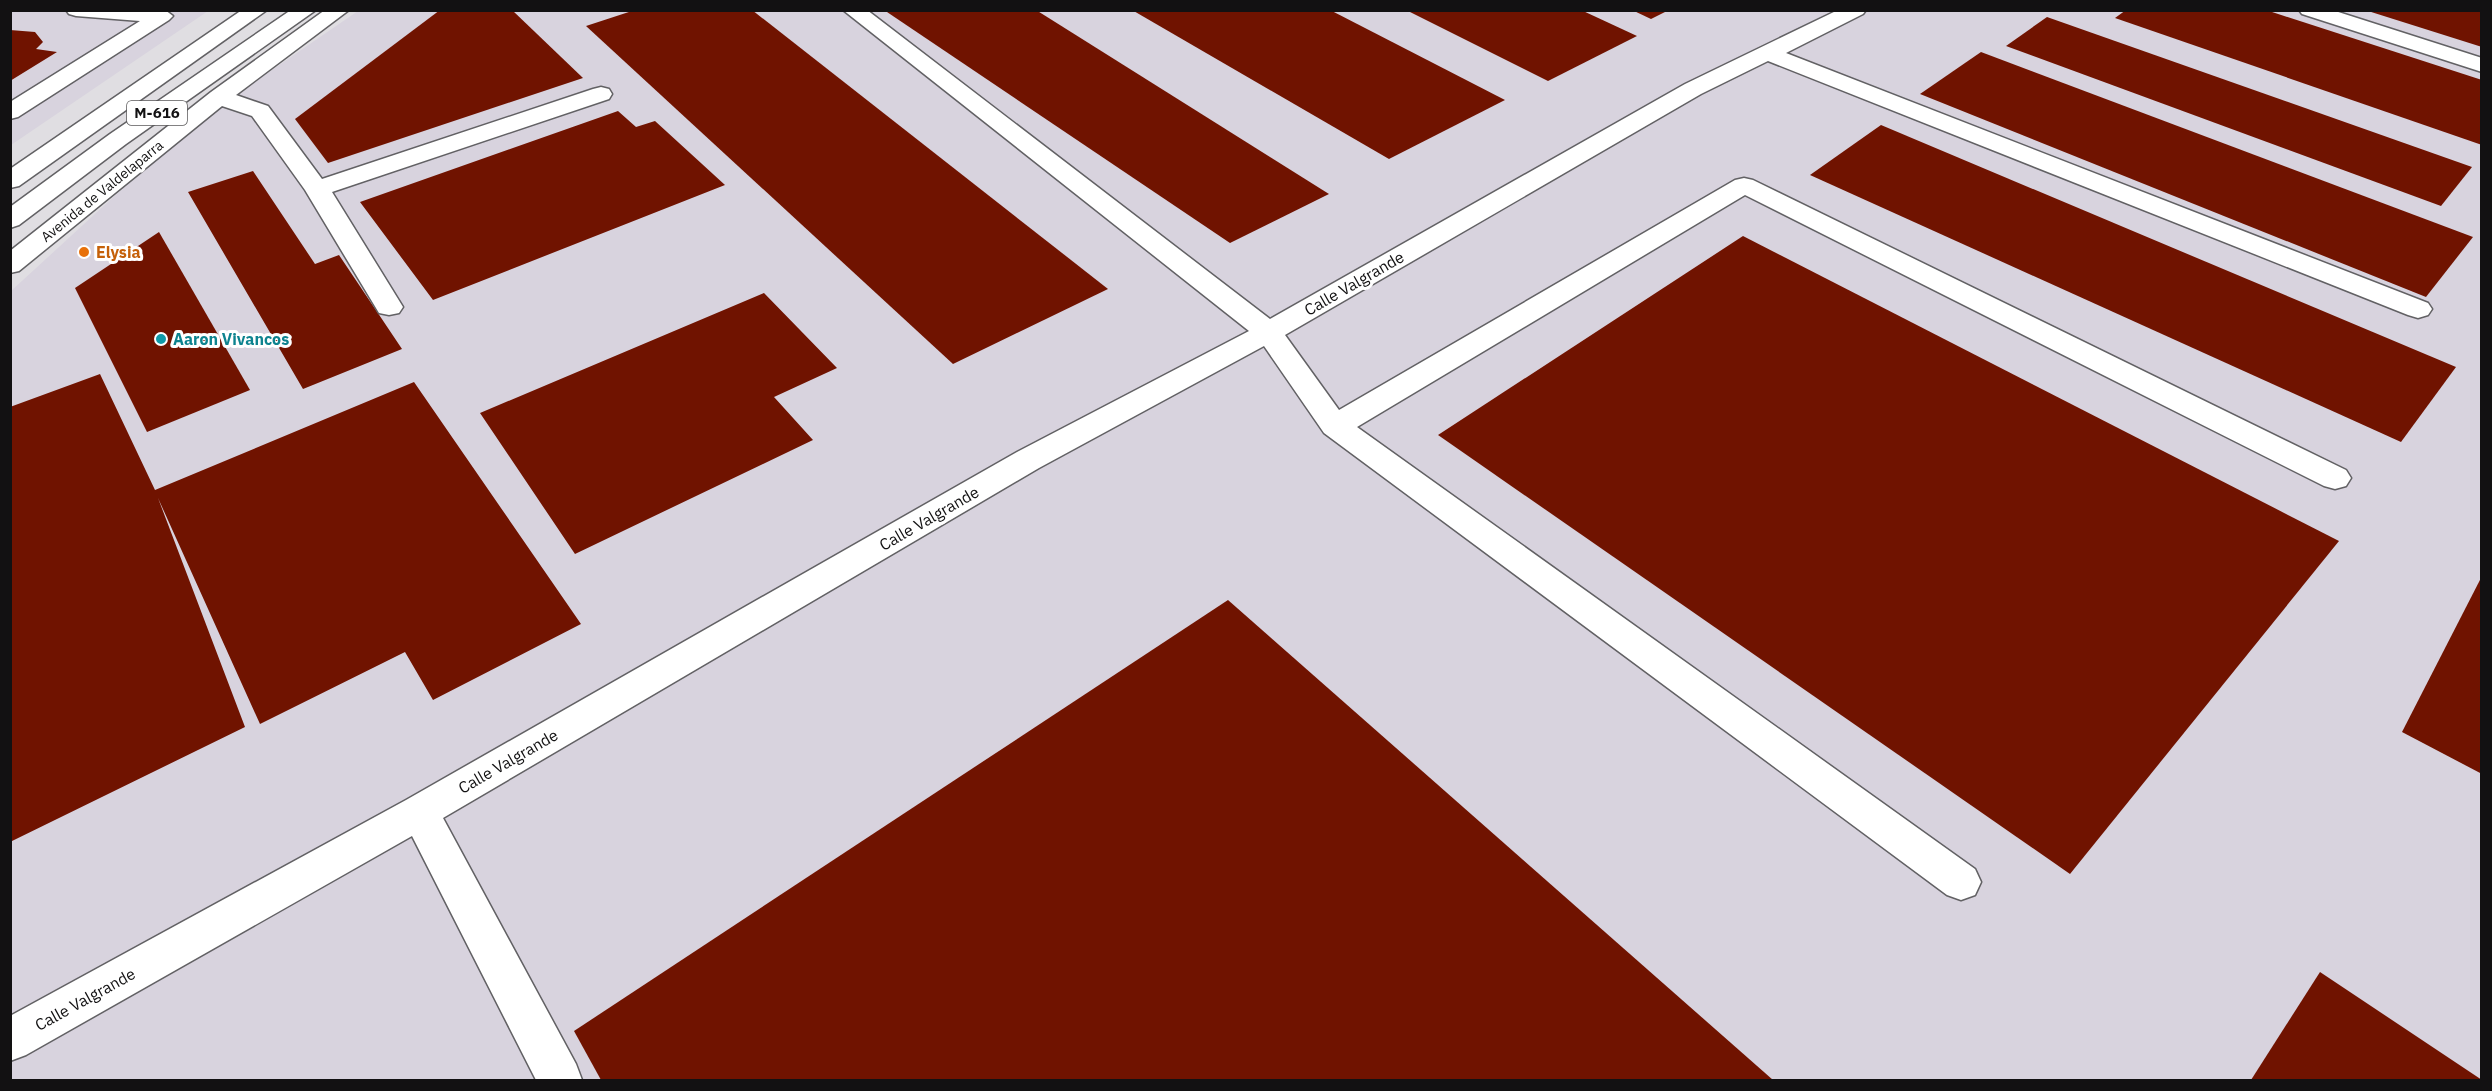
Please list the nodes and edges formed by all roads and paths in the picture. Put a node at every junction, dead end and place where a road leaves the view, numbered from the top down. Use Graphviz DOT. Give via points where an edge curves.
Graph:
graph roads {
  1 [pos="76,10"];
  2 [pos="257,10"];
  3 [pos="306,10"];
  4 [pos="339,10"];
  5 [pos="853,10"];
  6 [pos="1856,10"];
  7 [pos="2309,10"];
  8 [pos="1767,53"];
  9 [pos="2481,65"];
  10 [pos="601,94"];
  11 [pos="219,98"];
  12 [pos="10,112"];
  13 [pos="10,181"];
  14 [pos="51,189"];
  15 [pos="317,189"];
  16 [pos="67,218"];
  17 [pos="10,220"];
  18 [pos="10,265"];
  19 [pos="388,307"];
  20 [pos="2418,309"];
  21 [pos="1269,332"];
  22 [pos="1335,426"];
  23 [pos="2335,478"];
  24 [pos="420,812"];
  25 [pos="1961,882"];
  26 [pos="10,1040"];
  27 [pos="560,1080"];
  1 -- 12 [label="main road" via="162,16"];
  2 -- 13 [label="main road, M-616"];
  3 -- 14 [label="main road, Avenida de Valdelaparra / M-616"];
  4 -- 11 [label="main road, Avenida de Valdelaparra"];
  5 -- 21 [label="main road"];
  6 -- 8 [label="main road, Calle Valgrande"];
  7 -- 9 [label="main road"];
  8 -- 20 [label="main road"];
  8 -- 21 [label="main road, Calle Valgrande" via="1693,89"];
  10 -- 15 [label="main road"];
  11 -- 15 [label="main road" via="260,111"];
  11 -- 16 [label="main road, Avenida de Valdelaparra"];
  14 -- 16 [label="main road"];
  14 -- 17 [label="main road, Avenida de Valdelaparra / M-616"];
  15 -- 19 [label="main road"];
  16 -- 18 [label="main road, Avenida de Valdelaparra"];
  21 -- 22 [label="main road"];
  21 -- 24 [label="main road, Calle Valgrande" via="1028,460"];
  22 -- 23 [label="main road" via="1744,185"];
  22 -- 25 [label="main road"];
  24 -- 26 [label="main road, Calle Valgrande"];
  24 -- 27 [label="main road"];
}
